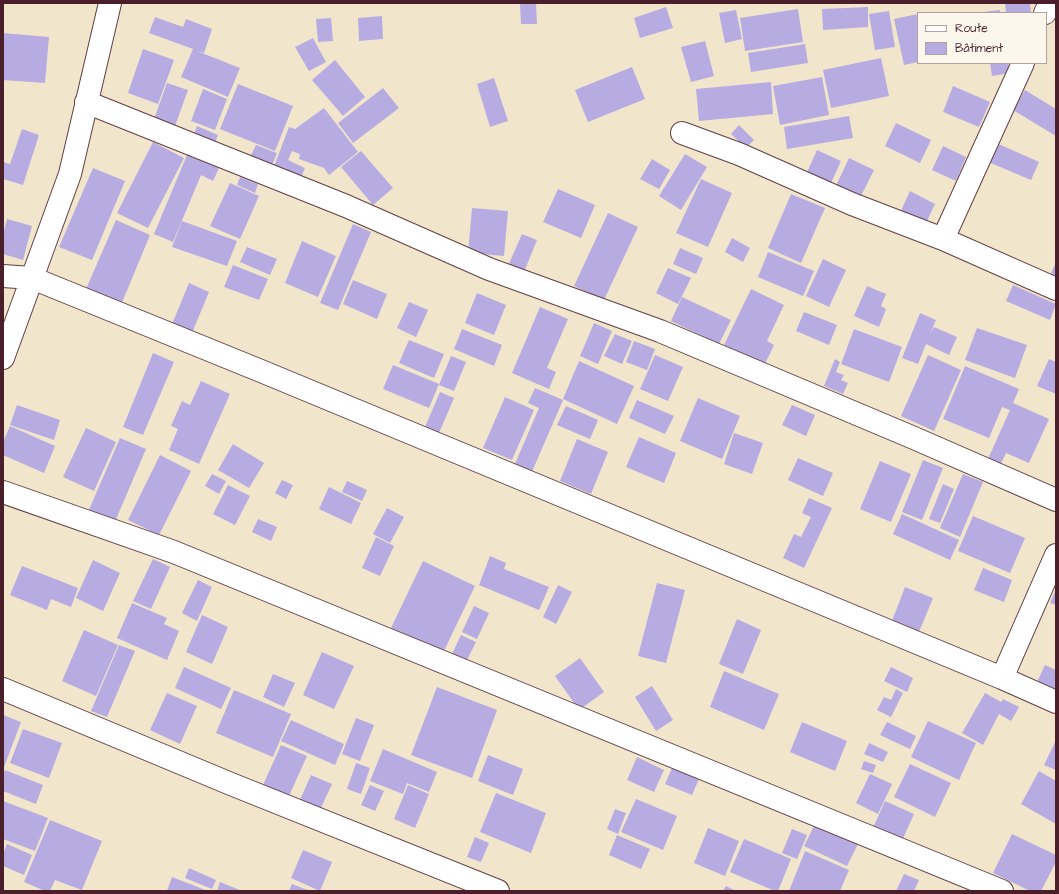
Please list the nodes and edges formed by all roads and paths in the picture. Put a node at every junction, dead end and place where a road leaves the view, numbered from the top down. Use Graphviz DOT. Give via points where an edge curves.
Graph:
graph roads {
  1 [pos="110,3"];
  2 [pos="1050,3"];
  3 [pos="1046,12"];
  4 [pos="1023,64"];
  5 [pos="86,102"];
  6 [pos="682,133"];
  7 [pos="943,239"];
  8 [pos="3,276"];
  9 [pos="32,278"];
  10 [pos="1056,289"];
  11 [pos="3,358"];
  12 [pos="3,492"];
  13 [pos="1056,500"];
  14 [pos="1056,556"];
  15 [pos="1002,678"];
  16 [pos="3,689"];
  17 [pos="1056,702"];
  18 [pos="498,891"];
  19 [pos="1002,891"];
  1 -- 5 [label="street"];
  2 -- 3 [label="street"];
  4 -- 7 [label="street"];
  5 -- 9 [label="street" via="70,174"];
  5 -- 13 [label="street" via="346,206 489,269 660,331"];
  6 -- 7 [label="street"];
  7 -- 10 [label="street"];
  8 -- 9 [label="street"];
  9 -- 11 [label="street"];
  9 -- 15 [label="street"];
  12 -- 19 [label="street" via="174,552"];
  14 -- 15 [label="street"];
  15 -- 17 [label="street"];
  16 -- 18 [label="street"];
}
